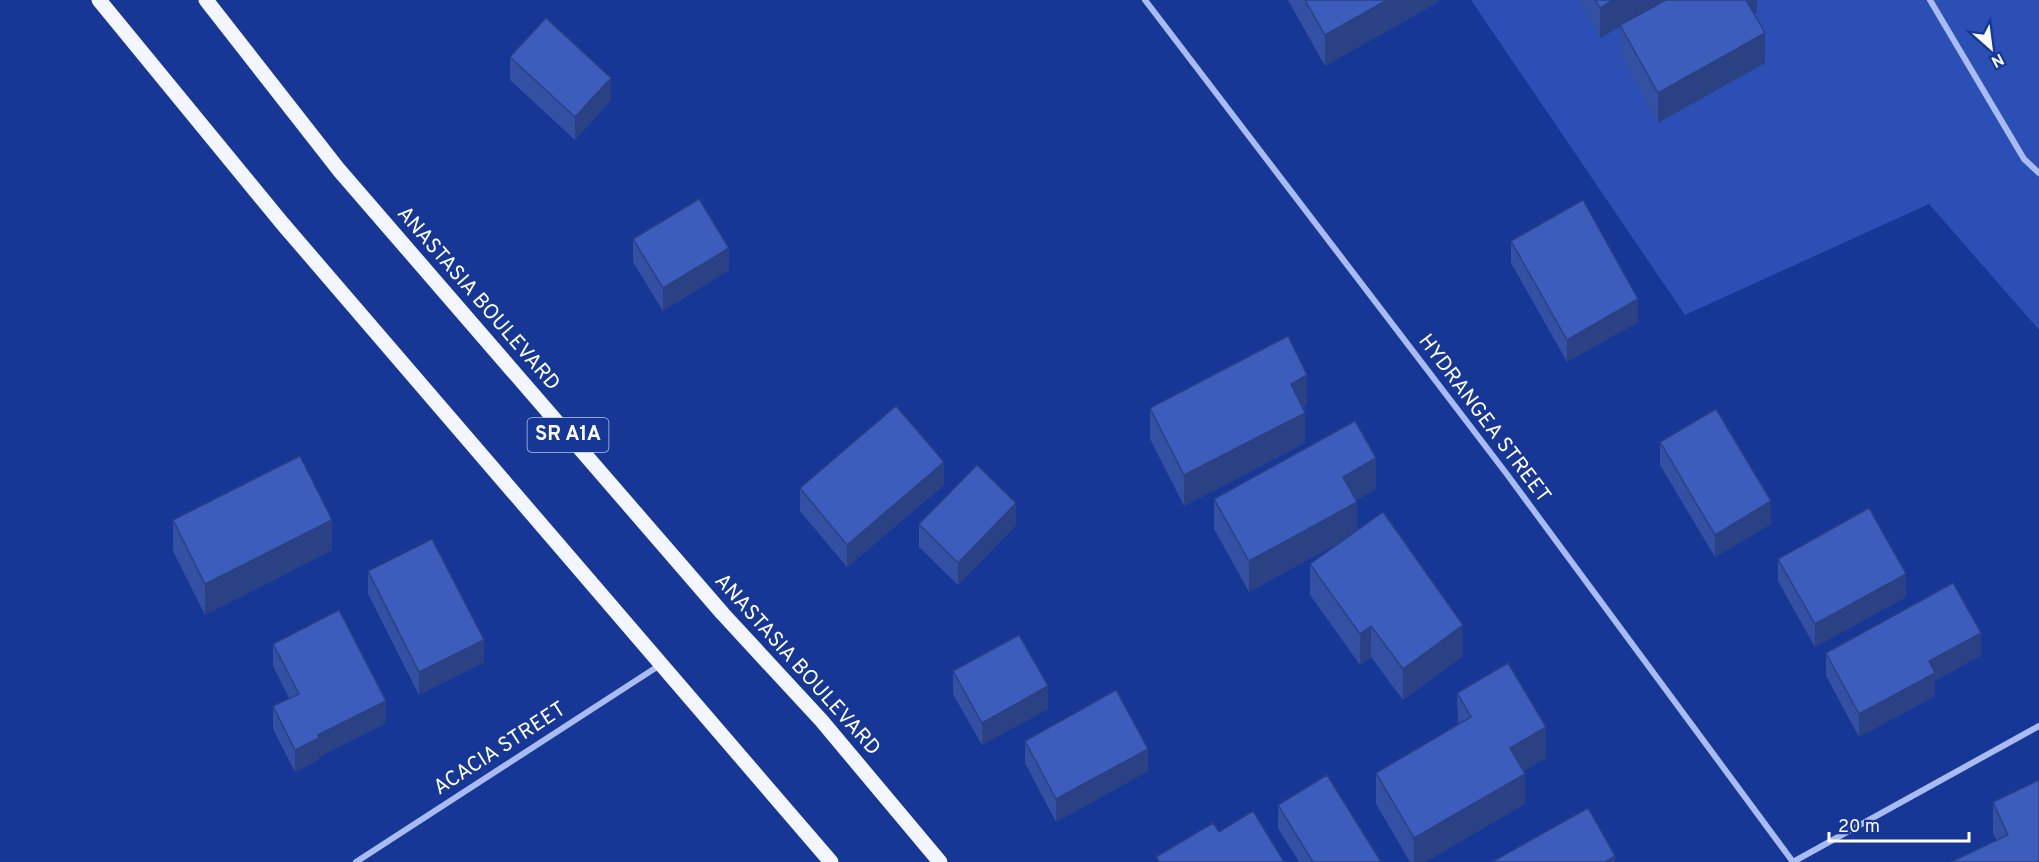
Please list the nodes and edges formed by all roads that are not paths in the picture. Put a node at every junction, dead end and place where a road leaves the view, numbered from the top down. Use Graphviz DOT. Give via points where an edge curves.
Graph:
graph roads {
  1 [pos="99,0"];
  2 [pos="206,0"];
  3 [pos="1145,0"];
  4 [pos="1930,0"];
  5 [pos="2039,173"];
  6 [pos="662,664"];
  7 [pos="2039,726"];
  8 [pos="356,862"];
  9 [pos="831,862"];
  10 [pos="940,862"];
  11 [pos="1793,862"];
  1 -- 6 [label="main road" via="282,223"];
  2 -- 10 [label="main road, ANASTASIA BOULEVARD / SR A1A" via="339,170 723,614 821,720"];
  3 -- 11 [label="street, HYDRANGEA STREET" via="1506,473"];
  4 -- 5 [label="street" via="2024,159"];
  6 -- 8 [label="street, ACACIA STREET"];
  6 -- 9 [label="main road"];
  7 -- 11 [label="street"];
}
